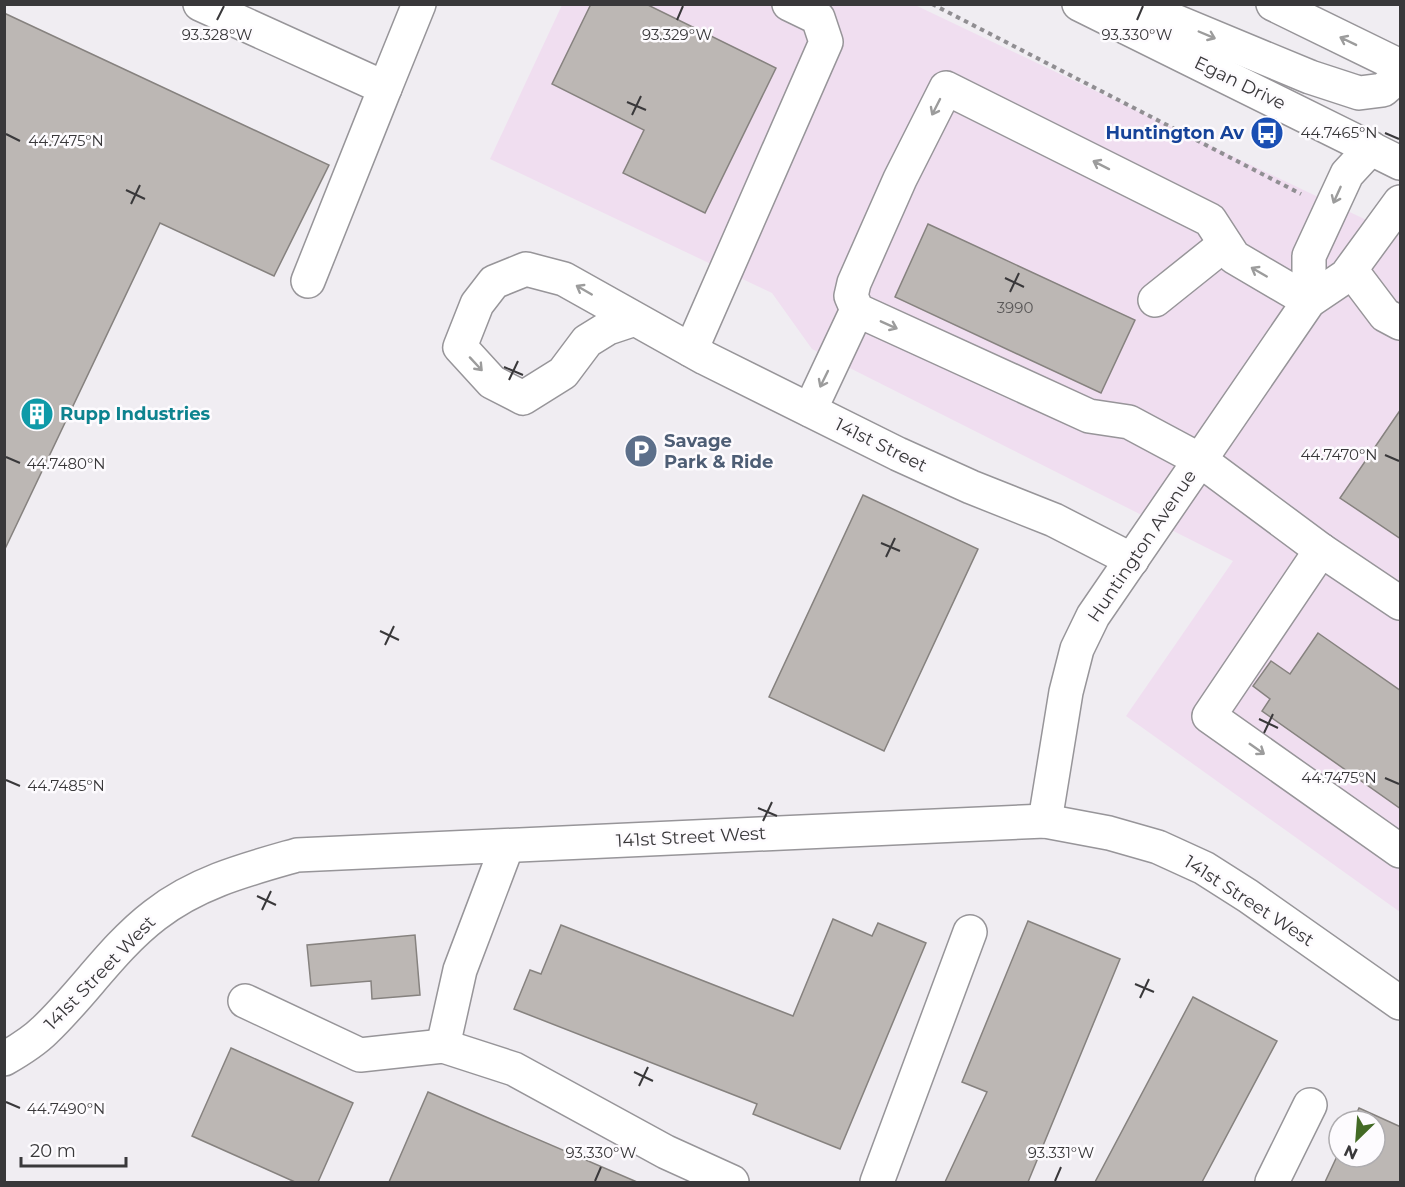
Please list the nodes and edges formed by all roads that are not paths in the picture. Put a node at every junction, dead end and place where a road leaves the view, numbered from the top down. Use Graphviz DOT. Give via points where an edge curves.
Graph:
graph roads {
  1 [pos="200,4"];
  2 [pos="419,4"];
  3 [pos="789,4"];
  4 [pos="1079,4"];
  5 [pos="1134,4"];
  6 [pos="1273,4"];
  7 [pos="1401,66"];
  8 [pos="1401,75"];
  9 [pos="385,88"];
  10 [pos="1386,143"];
  11 [pos="1401,163"];
  12 [pos="1401,202"];
  13 [pos="1225,244"];
  14 [pos="1351,270"];
  15 [pos="308,281"];
  16 [pos="1155,300"];
  17 [pos="1309,301"];
  18 [pos="857,310"];
  19 [pos="635,320"];
  20 [pos="1401,323"];
  21 [pos="691,350"];
  22 [pos="810,410"];
  23 [pos="1200,460"];
  24 [pos="1321,549"];
  25 [pos="1132,560"];
  26 [pos="1401,603"];
  27 [pos="1045,821"];
  28 [pos="507,846"];
  29 [pos="1401,851"];
  30 [pos="970,933"];
  31 [pos="245,1001"];
  32 [pos="1401,1003"];
  33 [pos="443,1046"];
  34 [pos="4,1059"];
  35 [pos="1310,1105"];
  36 [pos="732,1182"];
  37 [pos="877,1182"];
  38 [pos="1272,1182"];
  1 -- 9 [label="main road"];
  2 -- 9 [label="main road"];
  3 -- 21 [label="main road" via="819,18 826,42"];
  4 -- 10 [label="main road, Egan Drive"];
  5 -- 8 [label="main road, one-way" via="1310,78 1359,93 1383,90"];
  7 -- 6 [label="main road, one-way"];
  9 -- 15 [label="main road"];
  10 -- 11 [label="main road, Egan Drive"];
  10 -- 17 [label="main road, one-way" via="1347,174 1309,256"];
  12 -- 14 [label="main road, Huntington Avenue"];
  13 -- 16 [label="main road"];
  17 -- 13 [label="main road, one-way" via="1234,257"];
  13 -- 18 [label="main road, one-way" via="1210,220 946,88 854,283 851,296"];
  14 -- 17 [label="main road, Huntington Avenue"];
  14 -- 20 [label="main road" via="1384,315"];
  17 -- 23 [label="main road, Huntington Avenue"];
  18 -- 22 [label="main road, one-way"];
  18 -- 23 [label="main road, one-way" via="1089,416 1129,422"];
  19 -- 19 [label="main road, 141st Street, one-way" via="564,279 526,268 494,282 477,304 460,347 492,382 523,398 563,373 587,341 608,328"];
  19 -- 21 [label="main road, 141st Street"];
  21 -- 22 [label="main road, 141st Street"];
  22 -- 25 [label="main road, 141st Street" via="971,487 1054,520"];
  23 -- 24 [label="main road"];
  23 -- 25 [label="main road, Huntington Avenue"];
  24 -- 26 [label="main road"];
  24 -- 29 [label="main road, one-way" via="1209,716"];
  25 -- 27 [label="main road, Huntington Avenue" via="1093,616 1077,649"];
  27 -- 28 [label="main road, 141st Street West"];
  27 -- 32 [label="main road, 141st Street West" via="1158,847 1204,868"];
  28 -- 33 [label="main road" via="460,970"];
  28 -- 34 [label="main road, 141st Street West" via="297,855 196,888 155,915 44,1032"];
  30 -- 37 [label="main road"];
  31 -- 33 [label="main road" via="360,1055"];
  33 -- 36 [label="main road" via="514,1069 666,1152"];
  35 -- 38 [label="main road"];
}
